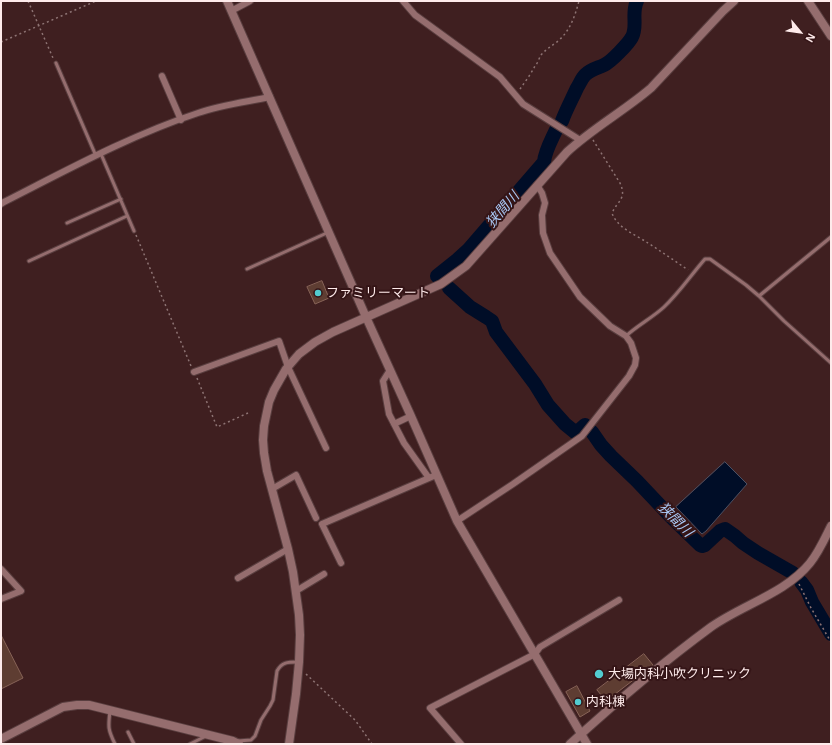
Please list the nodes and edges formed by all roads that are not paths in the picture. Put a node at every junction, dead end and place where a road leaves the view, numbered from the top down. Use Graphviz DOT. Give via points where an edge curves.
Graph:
graph roads {
  1 [pos="226,1"];
  2 [pos="250,1"];
  3 [pos="403,1"];
  4 [pos="734,1"];
  5 [pos="808,1"];
  6 [pos="231,11"];
  7 [pos="831,36"];
  8 [pos="56,63"];
  9 [pos="162,76"];
  10 [pos="270,97"];
  11 [pos="181,120"];
  12 [pos="580,140"];
  13 [pos="98,155"];
  14 [pos="537,184"];
  15 [pos="120,199"];
  16 [pos="1,204"];
  17 [pos="128,216"];
  18 [pos="67,224"];
  19 [pos="134,231"];
  20 [pos="329,232"];
  21 [pos="831,238"];
  22 [pos="29,261"];
  23 [pos="247,269"];
  24 [pos="759,296"];
  25 [pos="366,318"];
  26 [pos="626,336"];
  27 [pos="831,363"];
  28 [pos="288,367"];
  29 [pos="390,370"];
  30 [pos="194,372"];
  31 [pos="411,416"];
  32 [pos="394,424"];
  33 [pos="326,448"];
  34 [pos="433,476"];
  35 [pos="272,489"];
  36 [pos="316,518"];
  37 [pos="457,521"];
  38 [pos="831,526"];
  39 [pos="288,549"];
  40 [pos="341,564"];
  41 [pos="1,569"];
  42 [pos="324,574"];
  43 [pos="238,578"];
  44 [pos="296,591"];
  45 [pos="1,599"];
  46 [pos="619,600"];
  47 [pos="535,654"];
  48 [pos="299,664"];
  49 [pos="110,711"];
  50 [pos="128,732"];
  51 [pos="581,734"];
  52 [pos="208,735"];
  53 [pos="1,738"];
  54 [pos="236,743"];
  55 [pos="115,744"];
  56 [pos="134,744"];
  57 [pos="190,744"];
  58 [pos="289,744"];
  59 [pos="461,744"];
  60 [pos="570,744"];
  61 [pos="587,744"];
  1 -- 6 [label="street"];
  2 -- 6 [label="street"];
  3 -- 12 [label="street" via="415,15 500,77 523,104"];
  4 -- 12 [label="street" via="651,88"];
  5 -- 7 [label="street"];
  6 -- 10 [label="street"];
  8 -- 13 [label="lane"];
  9 -- 11 [label="street"];
  10 -- 11 [label="street" via="226,106"];
  10 -- 20 [label="street"];
  11 -- 13 [label="street" via="145,132"];
  12 -- 14 [label="street"];
  13 -- 15 [label="lane"];
  13 -- 16 [label="street"];
  14 -- 25 [label="street" via="466,266 440,284"];
  14 -- 26 [label="street" via="545,203 542,214 543,233 550,253 580,297 610,326"];
  15 -- 17 [label="lane"];
  15 -- 18 [label="lane"];
  17 -- 19 [label="lane"];
  17 -- 22 [label="lane"];
  20 -- 23 [label="lane"];
  20 -- 25 [label="street"];
  21 -- 24 [label="lane"];
  24 -- 26 [label="lane" via="710,259 705,259 663,308"];
  24 -- 27 [label="lane"];
  25 -- 28 [label="street" via="315,342 299,354"];
  25 -- 29 [label="street"];
  26 -- 37 [label="street" via="634,351 635,365 582,436"];
  28 -- 30 [label="street" via="279,341"];
  28 -- 33 [label="street"];
  28 -- 35 [label="street" via="269,402 264,426 264,453"];
  29 -- 31 [label="street"];
  29 -- 32 [label="street" via="383,381 389,414"];
  31 -- 32 [label="street"];
  31 -- 34 [label="street"];
  32 -- 34 [label="street" via="404,443"];
  34 -- 37 [label="street"];
  34 -- 40 [label="street" via="322,524"];
  35 -- 36 [label="street" via="296,475"];
  35 -- 39 [label="street"];
  37 -- 47 [label="street"];
  38 -- 51 [label="street" via="814,558 795,578 712,627 623,697"];
  39 -- 43 [label="street"];
  39 -- 44 [label="street"];
  41 -- 45 [label="street" via="21,591"];
  42 -- 44 [label="street"];
  44 -- 48 [label="street" via="300,636"];
  46 -- 47 [label="street" via="540,647"];
  47 -- 51 [label="street"];
  47 -- 59 [label="street" via="430,708"];
  48 -- 54 [label="lane" via="288,662 279,666 273,700 255,736 251,740"];
  48 -- 58 [label="street"];
  49 -- 52 [label="street"];
  49 -- 53 [label="street" via="89,705 63,707"];
  49 -- 55 [label="lane" via="108,726"];
  50 -- 56 [label="lane"];
  51 -- 60 [label="street"];
  51 -- 61 [label="street"];
  52 -- 54 [label="street"];
  52 -- 57 [label="lane"];
}
